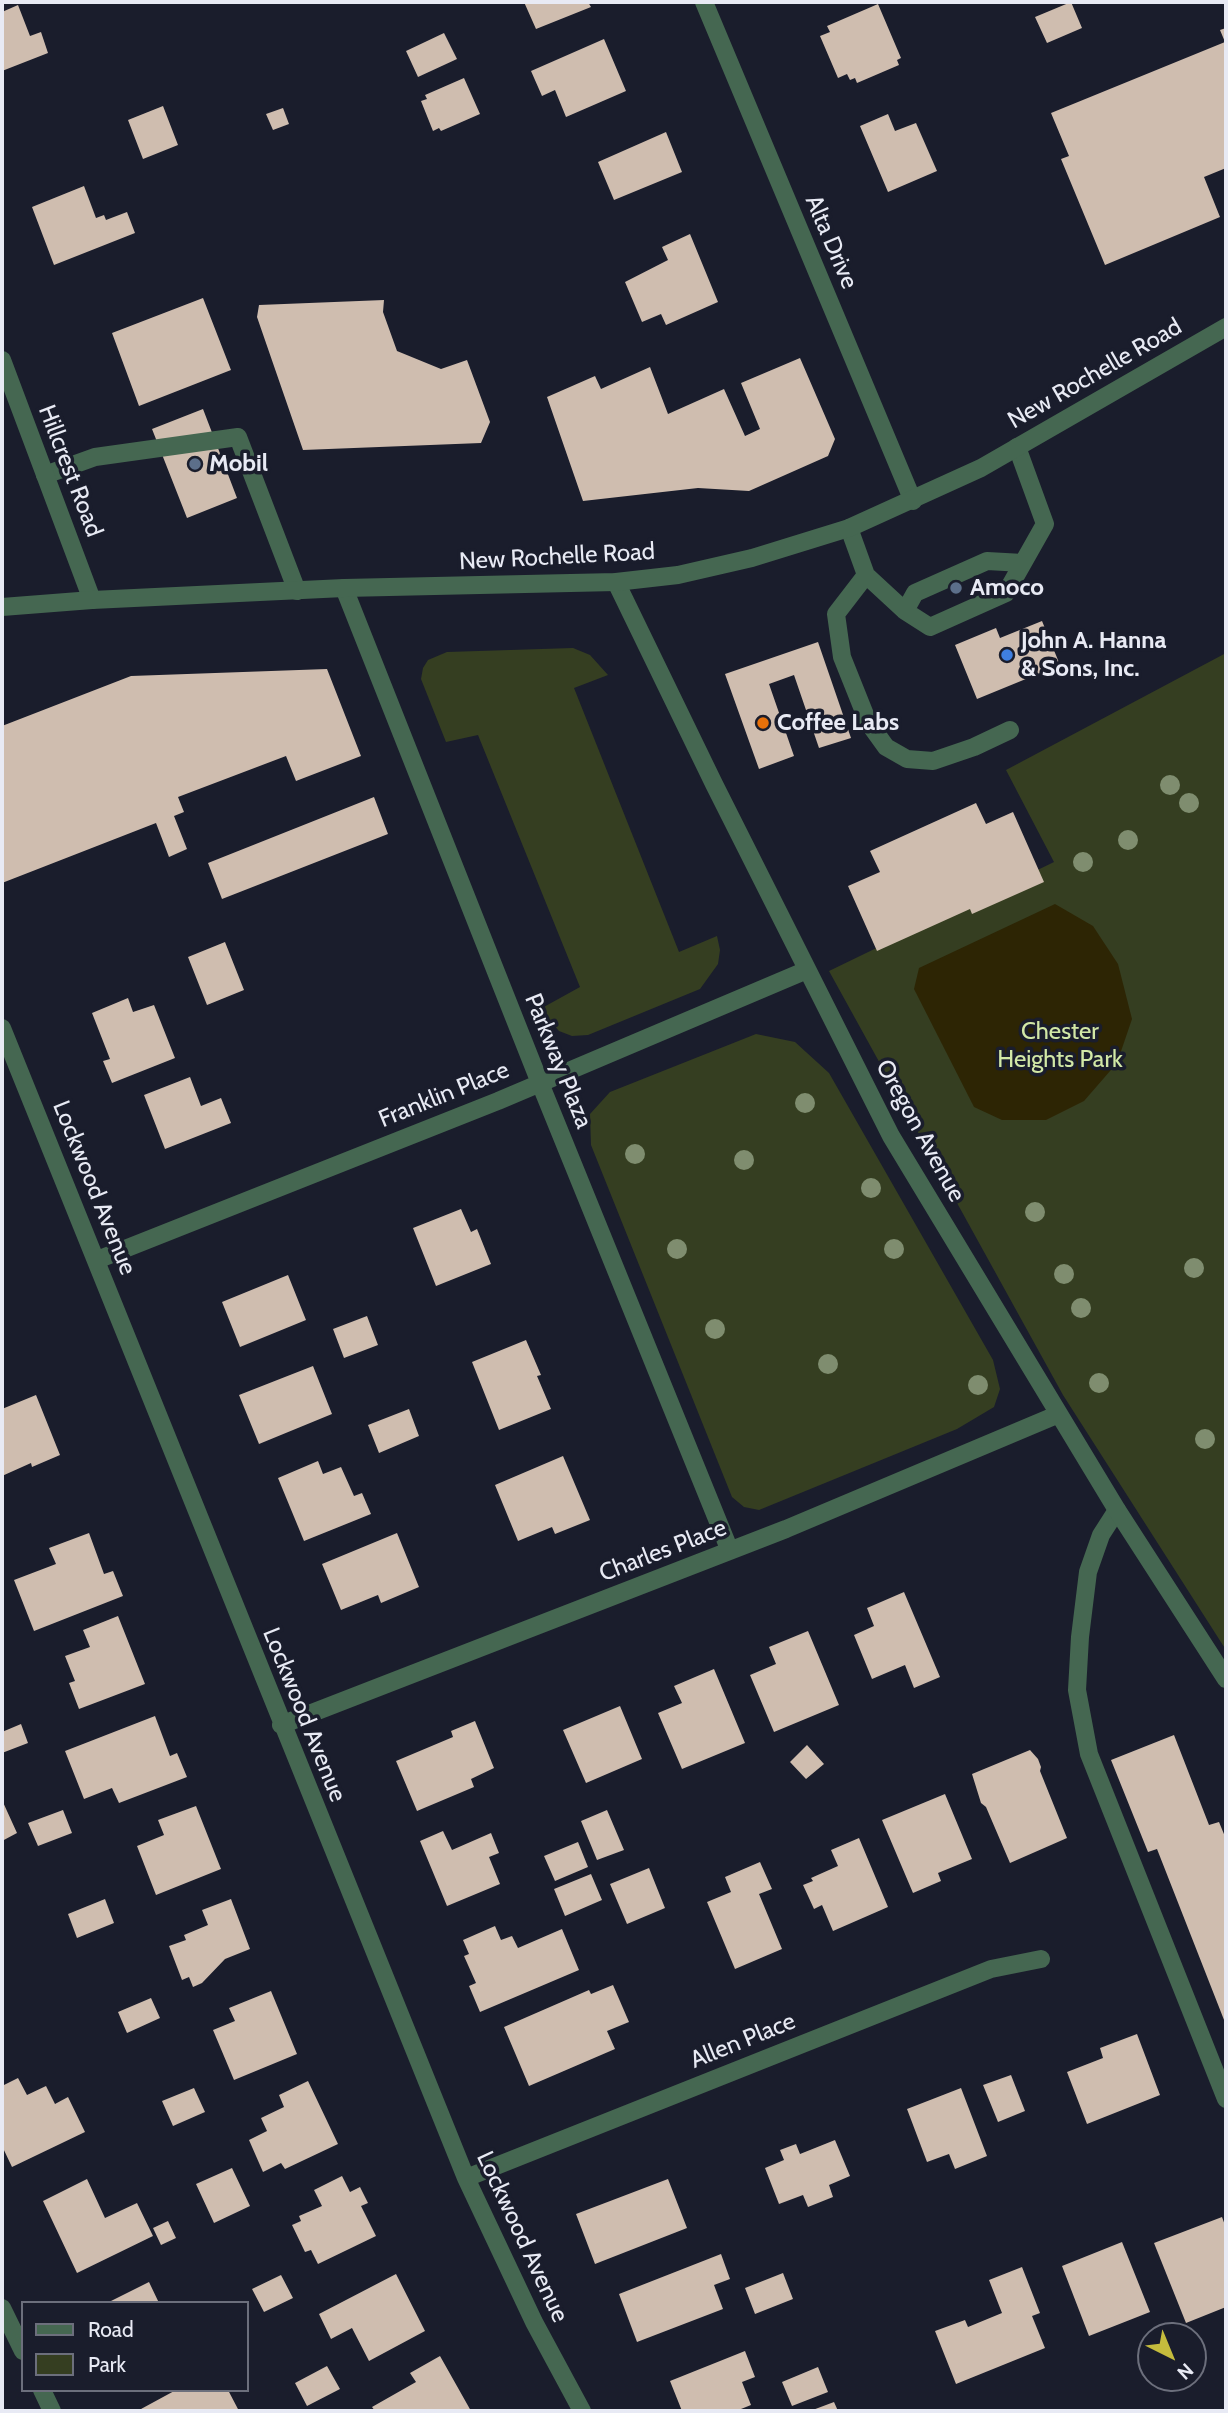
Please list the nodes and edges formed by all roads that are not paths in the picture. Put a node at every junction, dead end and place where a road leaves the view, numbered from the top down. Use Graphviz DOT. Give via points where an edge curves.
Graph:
graph roads {
  1 [pos="704,2"];
  2 [pos="1226,327"];
  3 [pos="2,360"];
  4 [pos="1017,447"];
  5 [pos="45,475"];
  6 [pos="913,501"];
  7 [pos="849,528"];
  8 [pos="1023,563"];
  9 [pos="866,575"];
  10 [pos="617,582"];
  11 [pos="344,588"];
  12 [pos="297,591"];
  13 [pos="92,600"];
  14 [pos="2,607"];
  15 [pos="905,611"];
  16 [pos="1010,730"];
  17 [pos="807,970"];
  18 [pos="2,1028"];
  19 [pos="540,1083"];
  20 [pos="97,1260"];
  21 [pos="1059,1414"];
  22 [pos="1117,1510"];
  23 [pos="730,1551"];
  24 [pos="1226,1679"];
  25 [pos="281,1725"];
  26 [pos="1041,1959"];
  27 [pos="1226,2099"];
  28 [pos="466,2178"];
  29 [pos="2,2308"];
  30 [pos="21,2347"];
  31 [pos="43,2392"];
  32 [pos="52,2411"];
  33 [pos="582,2411"];
  1 -- 6 [label="street, Alta Drive"];
  2 -- 4 [label="street, New Rochelle Road"];
  3 -- 5 [label="street, Hillcrest Road"];
  4 -- 6 [label="street, New Rochelle Road"];
  4 -- 8 [label="street" via="1045,524"];
  5 -- 12 [label="street" via="95,457 238,437"];
  5 -- 13 [label="street, Hillcrest Road"];
  6 -- 7 [label="street, New Rochelle Road"];
  7 -- 9 [label="street"];
  7 -- 10 [label="street, New Rochelle Road" via="752,558 678,575"];
  8 -- 15 [label="street" via="987,561 915,593"];
  8 -- 15 [label="street" via="1006,593 930,627"];
  9 -- 15 [label="street"];
  9 -- 16 [label="street" via="836,614 842,657 869,722 886,747 907,759 933,761"];
  10 -- 11 [label="street, New Rochelle Road"];
  10 -- 17 [label="street, Oregon Avenue"];
  11 -- 12 [label="street, New Rochelle Road"];
  11 -- 19 [label="street, Parkway Plaza"];
  12 -- 13 [label="street, New Rochelle Road"];
  13 -- 14 [label="street, New Rochelle Road"];
  17 -- 19 [label="street, Franklin Place"];
  17 -- 21 [label="street, Oregon Avenue" via="891,1136"];
  18 -- 20 [label="street, Lockwood Avenue"];
  19 -- 20 [label="street, Franklin Place"];
  19 -- 23 [label="street, Parkway Plaza"];
  20 -- 25 [label="street, Lockwood Avenue"];
  21 -- 22 [label="street, Oregon Avenue"];
  21 -- 23 [label="street, Charles Place"];
  22 -- 24 [label="street, Oregon Avenue"];
  22 -- 27 [label="street" via="1101,1535 1088,1572 1077,1690 1089,1754"];
  23 -- 25 [label="street, Charles Place"];
  25 -- 28 [label="street, Lockwood Avenue"];
  26 -- 28 [label="street, Allen Place" via="991,1969"];
  28 -- 33 [label="street, Lockwood Avenue"];
  29 -- 30 [label="street"];
  31 -- 32 [label="street"];
}
